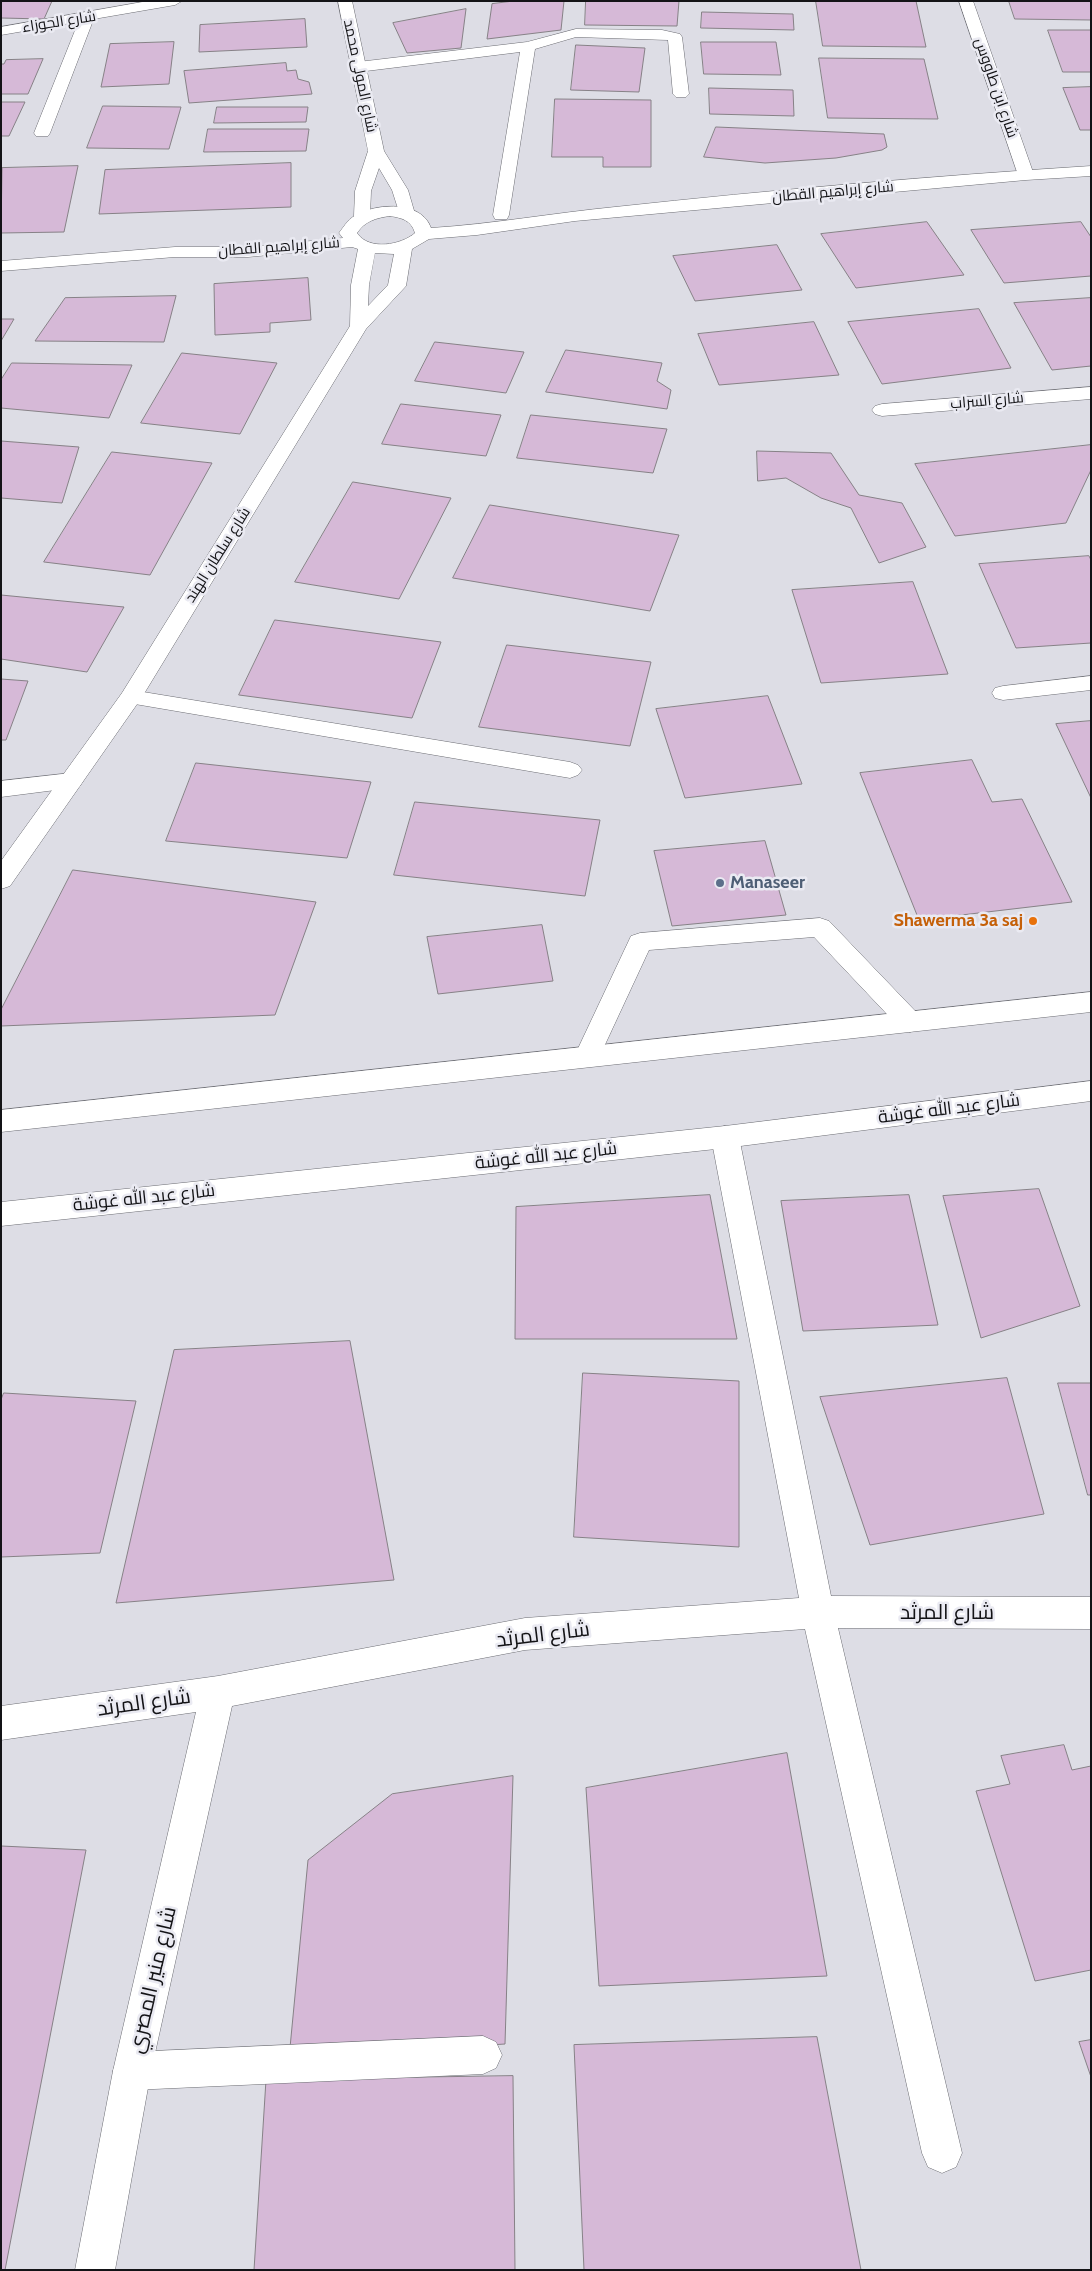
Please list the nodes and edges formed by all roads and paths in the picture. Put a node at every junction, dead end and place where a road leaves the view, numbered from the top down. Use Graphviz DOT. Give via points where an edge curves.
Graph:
graph roads {
  1 [pos="175,1"];
  2 [pos="345,1"];
  3 [pos="966,1"];
  4 [pos="87,18"];
  5 [pos="1,31"];
  6 [pos="528,46"];
  7 [pos="358,67"];
  8 [pos="681,94"];
  9 [pos="42,133"];
  10 [pos="376,151"];
  11 [pos="1091,171"];
  12 [pos="1026,175"];
  13 [pos="501,215"];
  14 [pos="575,216"];
  15 [pos="357,220"];
  16 [pos="417,222"];
  17 [pos="333,226"];
  18 [pos="278,232"];
  19 [pos="360,244"];
  20 [pos="404,247"];
  21 [pos="175,252"];
  22 [pos="1,266"];
  23 [pos="359,326"];
  24 [pos="1091,393"];
  25 [pos="882,410"];
  26 [pos="1091,683"];
  27 [pos="1003,693"];
  28 [pos="130,697"];
  29 [pos="570,770"];
  30 [pos="71,781"];
  31 [pos="1,789"];
  32 [pos="1,880"];
  33 [pos="1091,1002"];
  34 [pos="910,1022"];
  35 [pos="587,1057"];
  36 [pos="1091,1091"];
  37 [pos="1,1120"];
  38 [pos="725,1137"];
  39 [pos="1,1214"];
  40 [pos="818,1612"];
  41 [pos="1091,1613"];
  42 [pos="218,1692"];
  43 [pos="1,1723"];
  44 [pos="484,2055"];
  45 [pos="132,2071"];
  46 [pos="942,2153"];
  47 [pos="95,2270"];
  1 -- 4 [label="street, شارع الجوزاء"];
  2 -- 7 [label="street, شارع المولى محمد"];
  3 -- 12 [label="street, شارع ابن طاووس"];
  4 -- 5 [label="street, شارع الجوزاء"];
  4 -- 9 [label="street"];
  6 -- 7 [label="street"];
  6 -- 8 [label="street" via="576,34 662,34 674,37"];
  6 -- 13 [label="street"];
  7 -- 10 [label="street, شارع المولى محمد"];
  10 -- 15 [label="street, شارع المولى محمد"];
  10 -- 16 [label="street, شارع المولى محمد"];
  11 -- 12 [label="street, شارع إبراهيم القطان"];
  12 -- 14 [label="street, شارع إبراهيم القطان"];
  13 -- 14 [label="street, شارع إبراهيم القطان"];
  13 -- 16 [label="street, شارع إبراهيم القطان"];
  14 -- 16 [label="street, شارع إبراهيم القطان" via="477,230"];
  15 -- 16 [label="street, شارع إبراهيم القطان" via="376,212"];
  15 -- 17 [label="street, شارع إبراهيم القطان"];
  15 -- 19 [label="street, شارع المولى محمد" via="348,233"];
  16 -- 20 [label="street" via="417,241"];
  18 -- 21 [label="street, شارع إبراهيم القطان"];
  19 -- 20 [label="street, شارع إبراهيم القطان" via="386,249"];
  19 -- 21 [label="street, شارع إبراهيم القطان" via="248,252"];
  19 -- 23 [label="street"];
  20 -- 23 [label="street, شارع سلطان الهند" via="397,286"];
  21 -- 22 [label="street, شارع إبراهيم القطان"];
  23 -- 28 [label="street, شارع سلطان الهند"];
  24 -- 25 [label="street, شارع السراب"];
  26 -- 27 [label="street"];
  28 -- 29 [label="street"];
  28 -- 30 [label="street, شارع سلطان الهند"];
  30 -- 31 [label="street"];
  30 -- 32 [label="street, شارع سلطان الهند"];
  33 -- 34 [label="street"];
  34 -- 35 [label="street"];
  34 -- 35 [label="street" via="820,927 640,942"];
  35 -- 37 [label="street"];
  36 -- 38 [label="street, شارع عبد الله غوشة"];
  38 -- 39 [label="street, شارع عبد الله غوشة"];
  38 -- 40 [label="street"];
  40 -- 41 [label="street, شارع المرثد"];
  40 -- 42 [label="street, شارع المرثد" via="525,1634"];
  40 -- 46 [label="street"];
  42 -- 43 [label="street, شارع المرثد"];
  42 -- 45 [label="street, شارع منير المصري"];
  44 -- 45 [label="street"];
  45 -- 47 [label="street, شارع منير المصري"];
}
